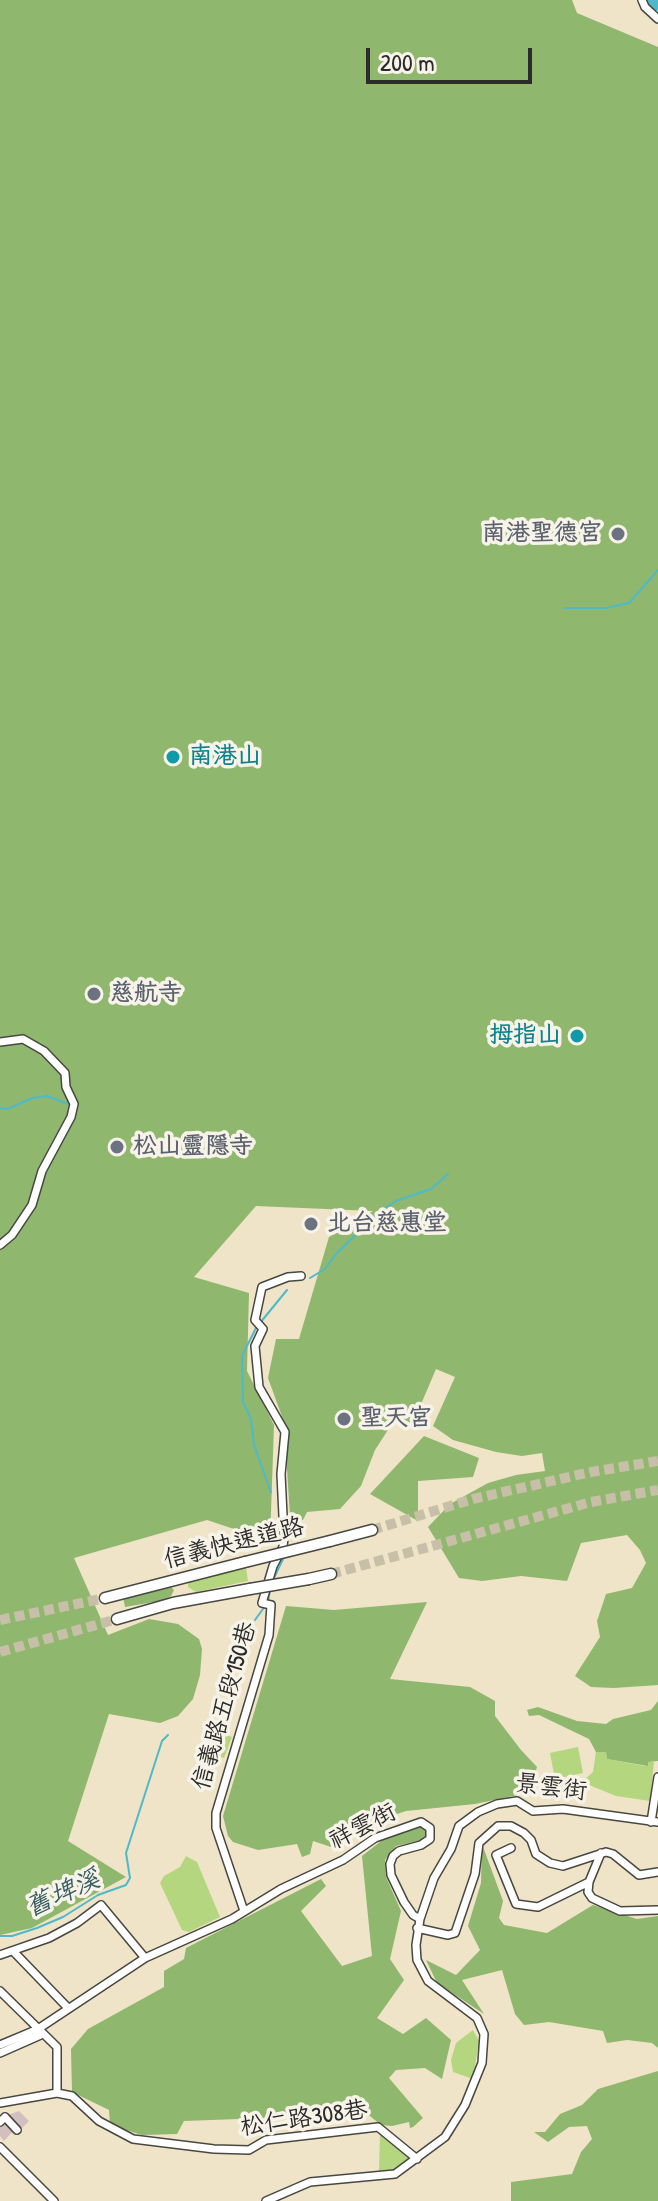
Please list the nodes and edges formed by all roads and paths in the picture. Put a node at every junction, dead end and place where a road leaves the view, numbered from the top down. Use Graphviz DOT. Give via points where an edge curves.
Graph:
graph roads {
  1 [pos="642,0"];
  2 [pos="658,19"];
  3 [pos="0,1042"];
  4 [pos="0,1245"];
  5 [pos="301,1276"];
  6 [pos="372,1530"];
  7 [pos="331,1574"];
  8 [pos="179,1578"];
  9 [pos="105,1598"];
  10 [pos="183,1601"];
  11 [pos="117,1619"];
  12 [pos="658,1777"];
  13 [pos="654,1822"];
  14 [pos="511,1848"];
  15 [pos="601,1853"];
  16 [pos="658,1872"];
  17 [pos="589,1882"];
  18 [pos="658,1910"];
  19 [pos="244,1911"];
  20 [pos="418,1924"];
  21 [pos="13,1951"];
  22 [pos="0,1955"];
  23 [pos="145,1958"];
  24 [pos="0,1991"];
  25 [pos="68,2008"];
  26 [pos="40,2031"];
  27 [pos="1,2043"];
  28 [pos="0,2053"];
  29 [pos="57,2093"];
  30 [pos="0,2103"];
  31 [pos="0,2122"];
  32 [pos="17,2130"];
  33 [pos="0,2147"];
  34 [pos="7,2154"];
  35 [pos="417,2159"];
  36 [pos="0,2161"];
  37 [pos="54,2201"];
  38 [pos="266,2201"];
  1 -- 2 [label="street"];
  3 -- 4 [label="street" via="23,1039 37,1046 65,1073 74,1104 32,1205"];
  5 -- 19 [label="street, 信義路五段150巷" via="262,1287 255,1320 262,1327 255,1346 259,1387 285,1432 283,1547 262,1603 271,1605 269,1635 216,1813 216,1828"];
  6 -- 8 [label="highway, 信義快速道路, bridge"];
  7 -- 10 [label="highway, 信義快速道路, bridge"];
  8 -- 9 [label="highway, 信義快速道路"];
  8 -- 10 [label="highway"];
  10 -- 11 [label="highway, 信義快速道路"];
  12 -- 13 [label="street"];
  13 -- 20 [label="street, 景雲街" via="563,1809 533,1811 517,1801 478,1812 459,1826"];
  14 -- 17 [label="street" via="496,1855 516,1904 538,1907"];
  15 -- 16 [label="street" via="613,1854 639,1875"];
  15 -- 17 [label="street"];
  15 -- 20 [label="street" via="563,1866 550,1863 536,1854 524,1833 498,1826 479,1843 455,1933"];
  17 -- 18 [label="street" via="592,1898 612,1908"];
  19 -- 20 [label="street, 祥雲街" via="375,1838 421,1822 430,1828 430,1839 399,1851 390,1864"];
  19 -- 23 [label="street"];
  20 -- 35 [label="street" via="421,1970 432,1986 477,2018 485,2046 465,2105 445,2137"];
  21 -- 22 [label="street"];
  21 -- 23 [label="street" via="49,1938 101,1905"];
  21 -- 25 [label="street"];
  23 -- 25 [label="street"];
  24 -- 26 [label="street"];
  25 -- 26 [label="street"];
  26 -- 27 [label="street"];
  26 -- 28 [label="street"];
  26 -- 29 [label="street" via="57,2047"];
  29 -- 30 [label="street"];
  29 -- 35 [label="street, 松仁路308巷" via="72,2096 99,2121 133,2139 249,2150 266,2140 378,2127"];
  31 -- 32 [label="street" via="5,2117"];
  33 -- 34 [label="street"];
  34 -- 36 [label="street"];
  34 -- 37 [label="street"];
  35 -- 38 [label="street" via="395,2174 310,2182"];
}
